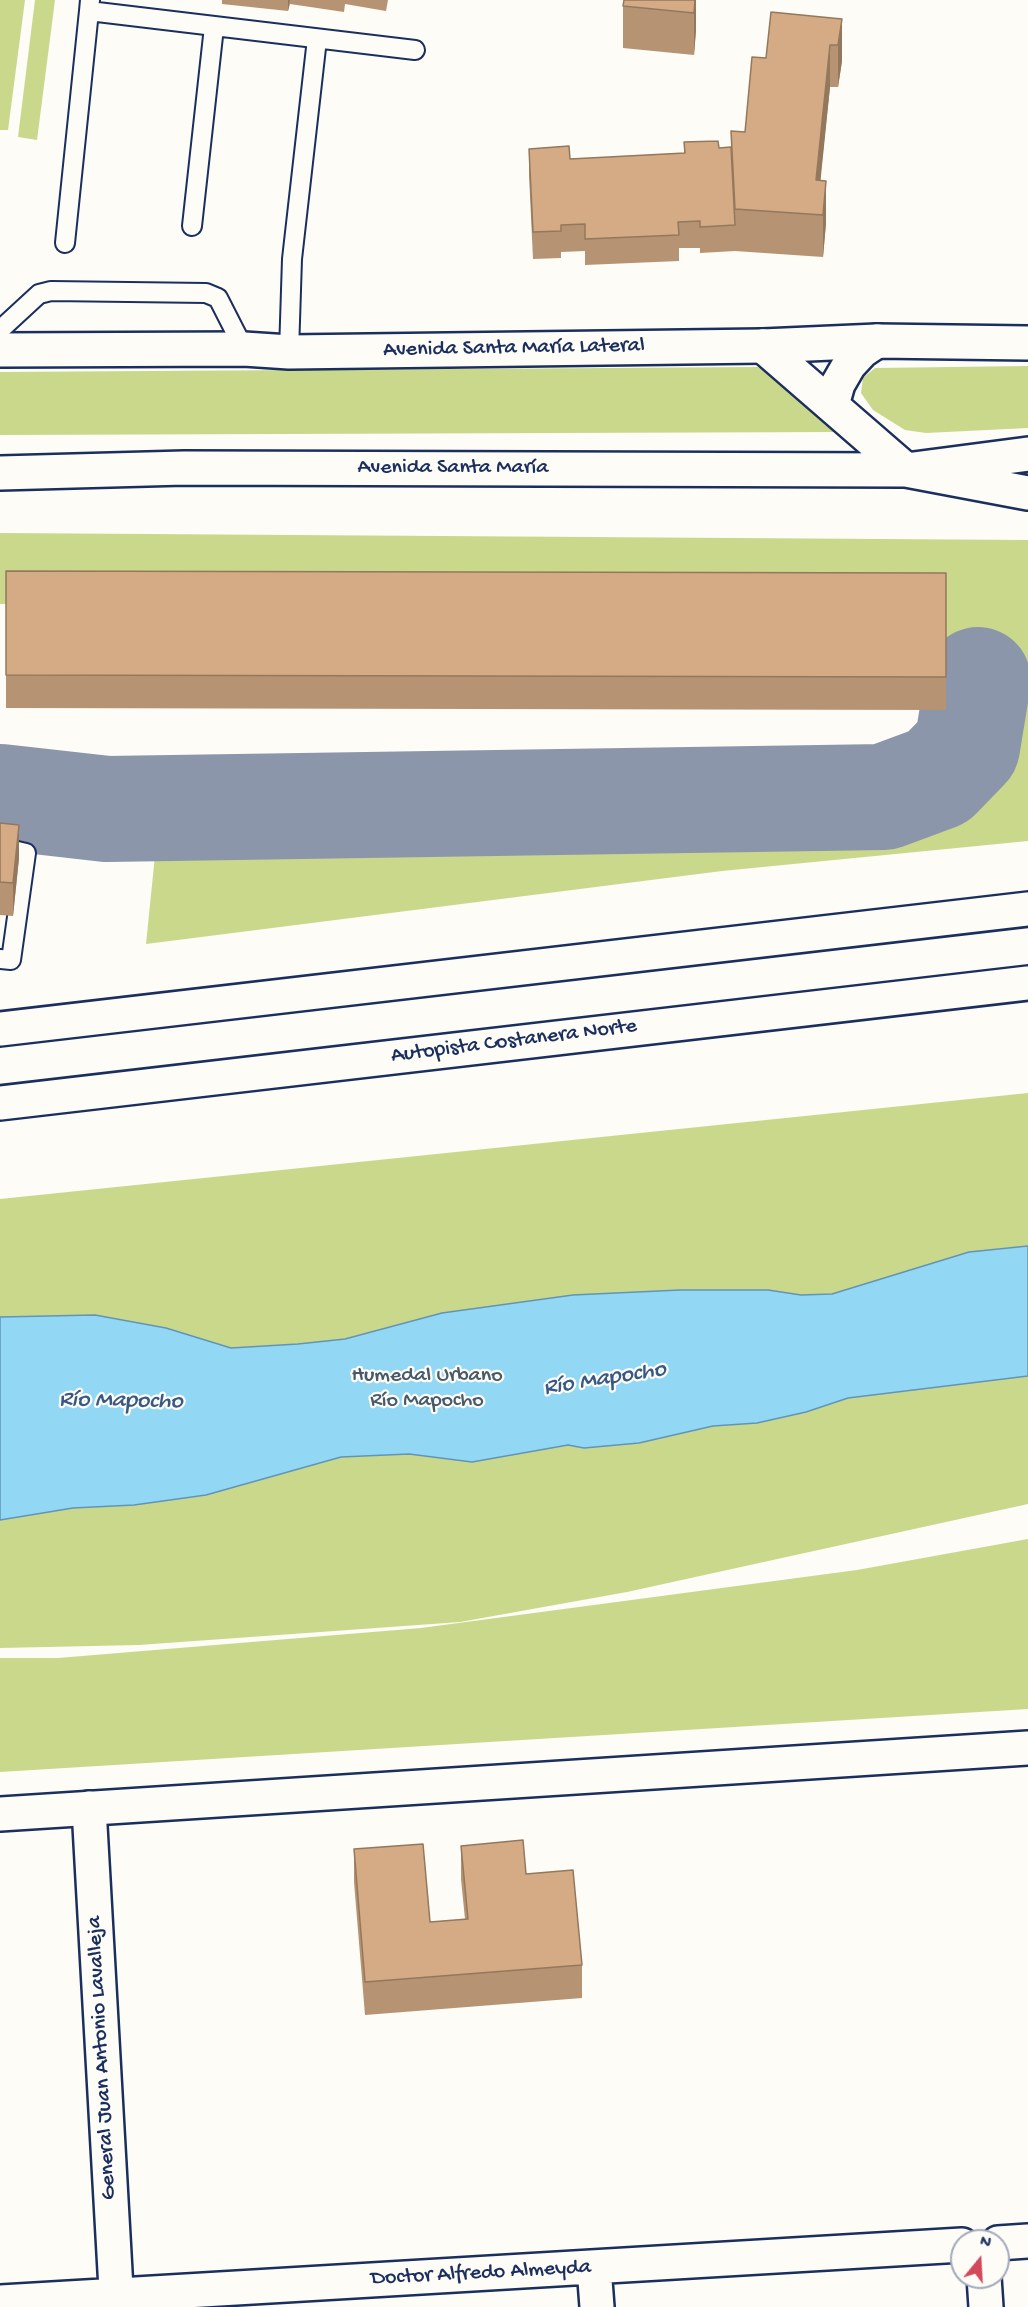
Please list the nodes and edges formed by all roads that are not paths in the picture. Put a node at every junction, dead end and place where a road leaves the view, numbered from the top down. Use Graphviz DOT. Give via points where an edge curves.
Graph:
graph roads {
  1 [pos="90,6"];
  2 [pos="214,27"];
  3 [pos="317,39"];
  4 [pos="415,50"];
  5 [pos="192,226"];
  6 [pos="65,243"];
  7 [pos="0,330"];
  8 [pos="877,341"];
  9 [pos="1028,343"];
  10 [pos="763,346"];
  11 [pos="244,349"];
  12 [pos="0,350"];
  13 [pos="289,352"];
  14 [pos="832,405"];
  15 [pos="1028,454"];
  16 [pos="906,470"];
  17 [pos="0,473"];
  18 [pos="1028,493"];
  19 [pos="0,847"];
  20 [pos="1028,909"];
  21 [pos="0,959"];
  22 [pos="1028,983"];
  23 [pos="1028,1000"];
  24 [pos="877,1001"];
  25 [pos="0,1029"];
  26 [pos="0,1103"];
  27 [pos="1028,1749"];
  28 [pos="89,1808"];
  29 [pos="0,1814"];
  30 [pos="1028,2241"];
  31 [pos="1010,2242"];
  32 [pos="950,2246"];
  33 [pos="594,2267"];
  34 [pos="985,2289"];
  35 [pos="116,2301"];
  36 [pos="0,2302"];
  37 [pos="597,2307"];
  38 [pos="986,2307"];
  1 -- 2 [label="lane"];
  1 -- 6 [label="lane"];
  2 -- 3 [label="lane"];
  2 -- 5 [label="lane"];
  3 -- 4 [label="lane"];
  3 -- 13 [label="lane" via="292,259"];
  7 -- 11 [label="lane" via="39,294 51,291 206,293 218,298"];
  8 -- 9 [label="main road, Avenida Santa María Lateral"];
  8 -- 10 [label="main road, Avenida Santa María Lateral"];
  8 -- 14 [label="main road" via="849,365"];
  10 -- 13 [label="main road, Avenida Santa María Lateral"];
  10 -- 14 [label="main road"];
  11 -- 12 [label="main road, Avenida Santa María Lateral"];
  11 -- 13 [label="main road, Avenida Santa María Lateral"];
  14 -- 16 [label="main road"];
  15 -- 16 [label="main road, Avenida Santa María"];
  16 -- 17 [label="main road, Avenida Santa María" via="184,468"];
  16 -- 18 [label="main road, Avenida Santa María"];
  19 -- 21 [label="lane" via="26,853 11,960"];
  20 -- 25 [label="main road"];
  22 -- 24 [label="main road, Autopista Costanera Norte"];
  23 -- 24 [label="main road"];
  24 -- 26 [label="main road, Autopista Costanera Norte"];
  27 -- 28 [label="main road"];
  28 -- 29 [label="main road"];
  28 -- 35 [label="main road, General Juan Antonio Lavalleja"];
  30 -- 31 [label="main road"];
  32 -- 33 [label="main road, Doctor Alfredo Almeyda"];
  33 -- 35 [label="main road, Doctor Alfredo Almeyda"];
  33 -- 37 [label="main road"];
  34 -- 38 [label="main road"];
  35 -- 36 [label="main road, Doctor Alfredo Almeyda"];
}
